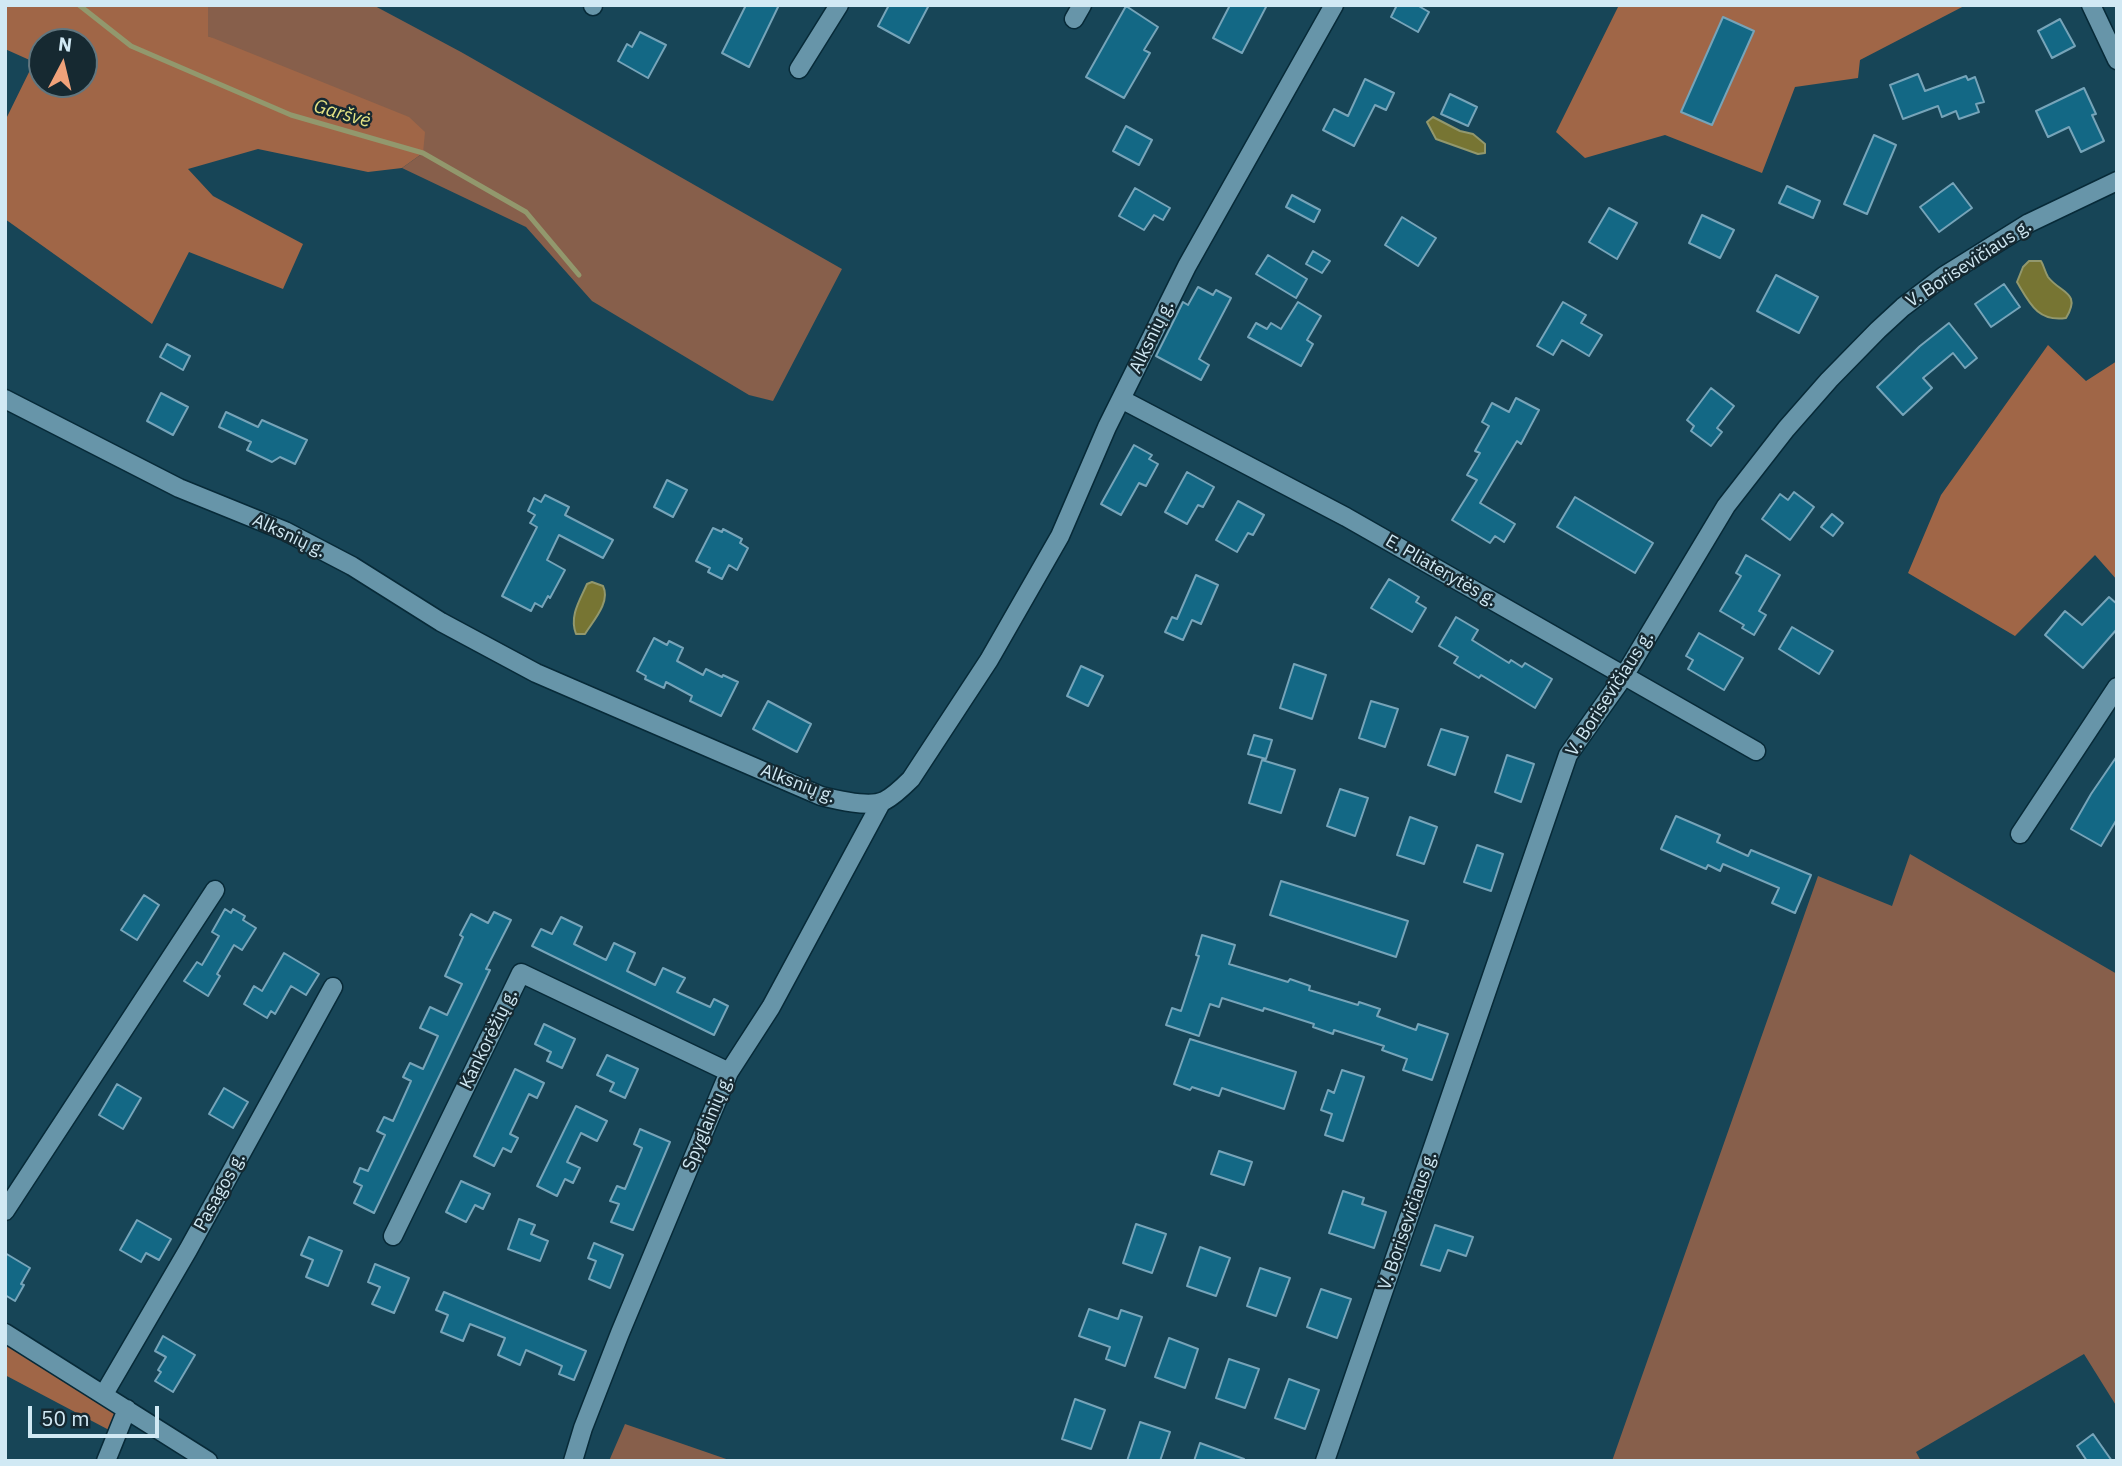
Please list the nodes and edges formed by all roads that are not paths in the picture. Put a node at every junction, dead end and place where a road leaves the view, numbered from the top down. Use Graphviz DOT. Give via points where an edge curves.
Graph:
graph roads {
  1 [pos="839,5"];
  2 [pos="1334,5"];
  3 [pos="2091,5"];
  4 [pos="2117,60"];
  5 [pos="799,69"];
  6 [pos="2117,181"];
  7 [pos="1121,398"];
  8 [pos="5,399"];
  9 [pos="1624,676"];
  10 [pos="2117,687"];
  11 [pos="1756,751"];
  12 [pos="881,803"];
  13 [pos="2020,834"];
  14 [pos="215,890"];
  15 [pos="333,987"];
  16 [pos="729,1072"];
  17 [pos="5,1211"];
  18 [pos="393,1236"];
  19 [pos="5,1333"];
  20 [pos="104,1394"];
  21 [pos="127,1409"];
  22 [pos="106,1461"];
  23 [pos="208,1461"];
  24 [pos="573,1461"];
  25 [pos="1325,1461"];
  1 -- 5 [label="street"];
  2 -- 7 [label="street, Alksnių g." via="1187,266"];
  3 -- 4 [label="street"];
  6 -- 9 [label="street, V. Borisevičiaus g." via="2001,240 1944,276 1878,330 1786,429 1726,506"];
  7 -- 9 [label="street, E. Pliaterytės g." via="1346,517"];
  7 -- 12 [label="street, Alksnių g." via="1060,536 989,660 911,779"];
  8 -- 12 [label="street, Alksnių g." via="179,488 285,531 536,673 821,796"];
  9 -- 11 [label="street, E. Pliaterytės g."];
  9 -- 25 [label="street, V. Borisevičiaus g." via="1569,755"];
  10 -- 13 [label="street"];
  12 -- 16 [label="street, Spyglainių g." via="771,1007"];
  14 -- 17 [label="street"];
  15 -- 20 [label="street, Pasagos g."];
  16 -- 18 [label="street, Kankorėžių g." via="521,973"];
  16 -- 24 [label="street, Spyglainių g." via="615,1345"];
  19 -- 20 [label="street"];
  20 -- 21 [label="street"];
  21 -- 22 [label="street"];
  21 -- 23 [label="street"];
}
